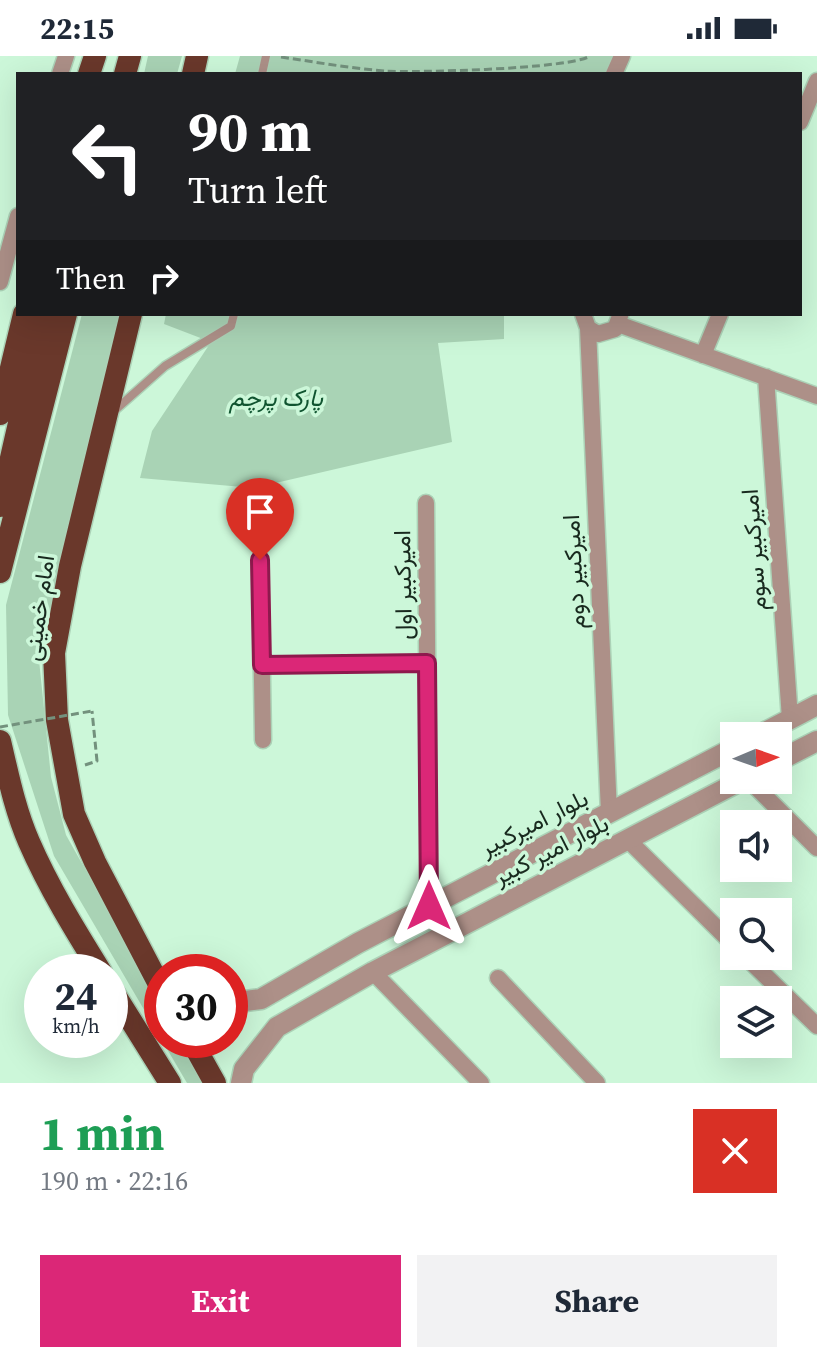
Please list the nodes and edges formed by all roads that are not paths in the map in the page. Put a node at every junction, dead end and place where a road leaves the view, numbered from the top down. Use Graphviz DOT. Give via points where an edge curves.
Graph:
graph roads {
  1 [pos="817,81"];
  2 [pos="802,117"];
  3 [pos="16,223"];
  4 [pos="0,282"];
  5 [pos="24,316"];
  6 [pos="44,316"];
  7 [pos="65,316"];
  8 [pos="131,316"];
  9 [pos="234,316"];
  10 [pos="719,316"];
  11 [pos="619,319"];
  12 [pos="586,321"];
  13 [pos="703,355"];
  14 [pos="766,377"];
  15 [pos="817,396"];
  16 [pos="0,414"];
  17 [pos="105,420"];
  18 [pos="426,503"];
  19 [pos="0,506"];
  20 [pos="260,560"];
  21 [pos="0,572"];
  22 [pos="427,663"];
  23 [pos="262,665"];
  24 [pos="817,705"];
  25 [pos="790,719"];
  26 [pos="784,722"];
  27 [pos="263,740"];
  28 [pos="0,741"];
  29 [pos="817,741"];
  30 [pos="792,754"];
  31 [pos="720,755"];
  32 [pos="720,791"];
  33 [pos="763,794"];
  34 [pos="609,813"];
  35 [pos="627,839"];
  36 [pos="817,848"];
  37 [pos="429,906"];
  38 [pos="720,931"];
  39 [pos="90,954"];
  40 [pos="144,956"];
  41 [pos="759,970"];
  42 [pos="373,972"];
  43 [pos="498,978"];
  44 [pos="248,1001"];
  45 [pos="128,1016"];
  46 [pos="817,1026"];
  47 [pos="201,1058"];
  48 [pos="170,1083"];
  49 [pos="215,1083"];
  50 [pos="241,1083"];
  51 [pos="481,1083"];
  52 [pos="597,1083"];
  1 -- 2 [label="street"];
  3 -- 4 [label="street"];
  5 -- 16 [label="highway"];
  6 -- 19 [label="highway"];
  7 -- 21 [label="highway"];
  8 -- 17 [label="highway, امام خمینی"];
  9 -- 17 [label="lane" via="231,326 165,366"];
  10 -- 13 [label="street"];
  11 -- 12 [label="street" via="605,334 593,332"];
  11 -- 13 [label="street"];
  12 -- 34 [label="street, امیرکبیر دوم"];
  13 -- 14 [label="street"];
  14 -- 15 [label="street"];
  14 -- 25 [label="street, امیرکبیر سوم"];
  17 -- 40 [label="highway, امام خمینی" via="54,653 57,720 74,814"];
  18 -- 22 [label="street, امیرکبیر اول"];
  20 -- 23 [label="street"];
  22 -- 23 [label="street"];
  22 -- 37 [label="street, امیرکبیر اول"];
  23 -- 27 [label="street"];
  24 -- 25 [label="street"];
  25 -- 26 [label="street"];
  28 -- 39 [label="highway" via="29,843"];
  29 -- 30 [label="street"];
  31 -- 34 [label="street, بلوار امیرکبیر"];
  32 -- 35 [label="street, بلوار امیر کبیر"];
  33 -- 36 [label="street"];
  34 -- 37 [label="street, بلوار امیرکبیر"];
  35 -- 38 [label="street"];
  35 -- 42 [label="street, بلوار امیر کبیر"];
  37 -- 44 [label="street, بلوار امیرکبیر" via="261,999"];
  41 -- 46 [label="street"];
  42 -- 50 [label="street, بلوار امیر کبیر" via="277,1027 244,1069"];
  42 -- 51 [label="street"];
  43 -- 52 [label="street"];
  45 -- 48 [label="highway"];
  47 -- 49 [label="highway"];
}
